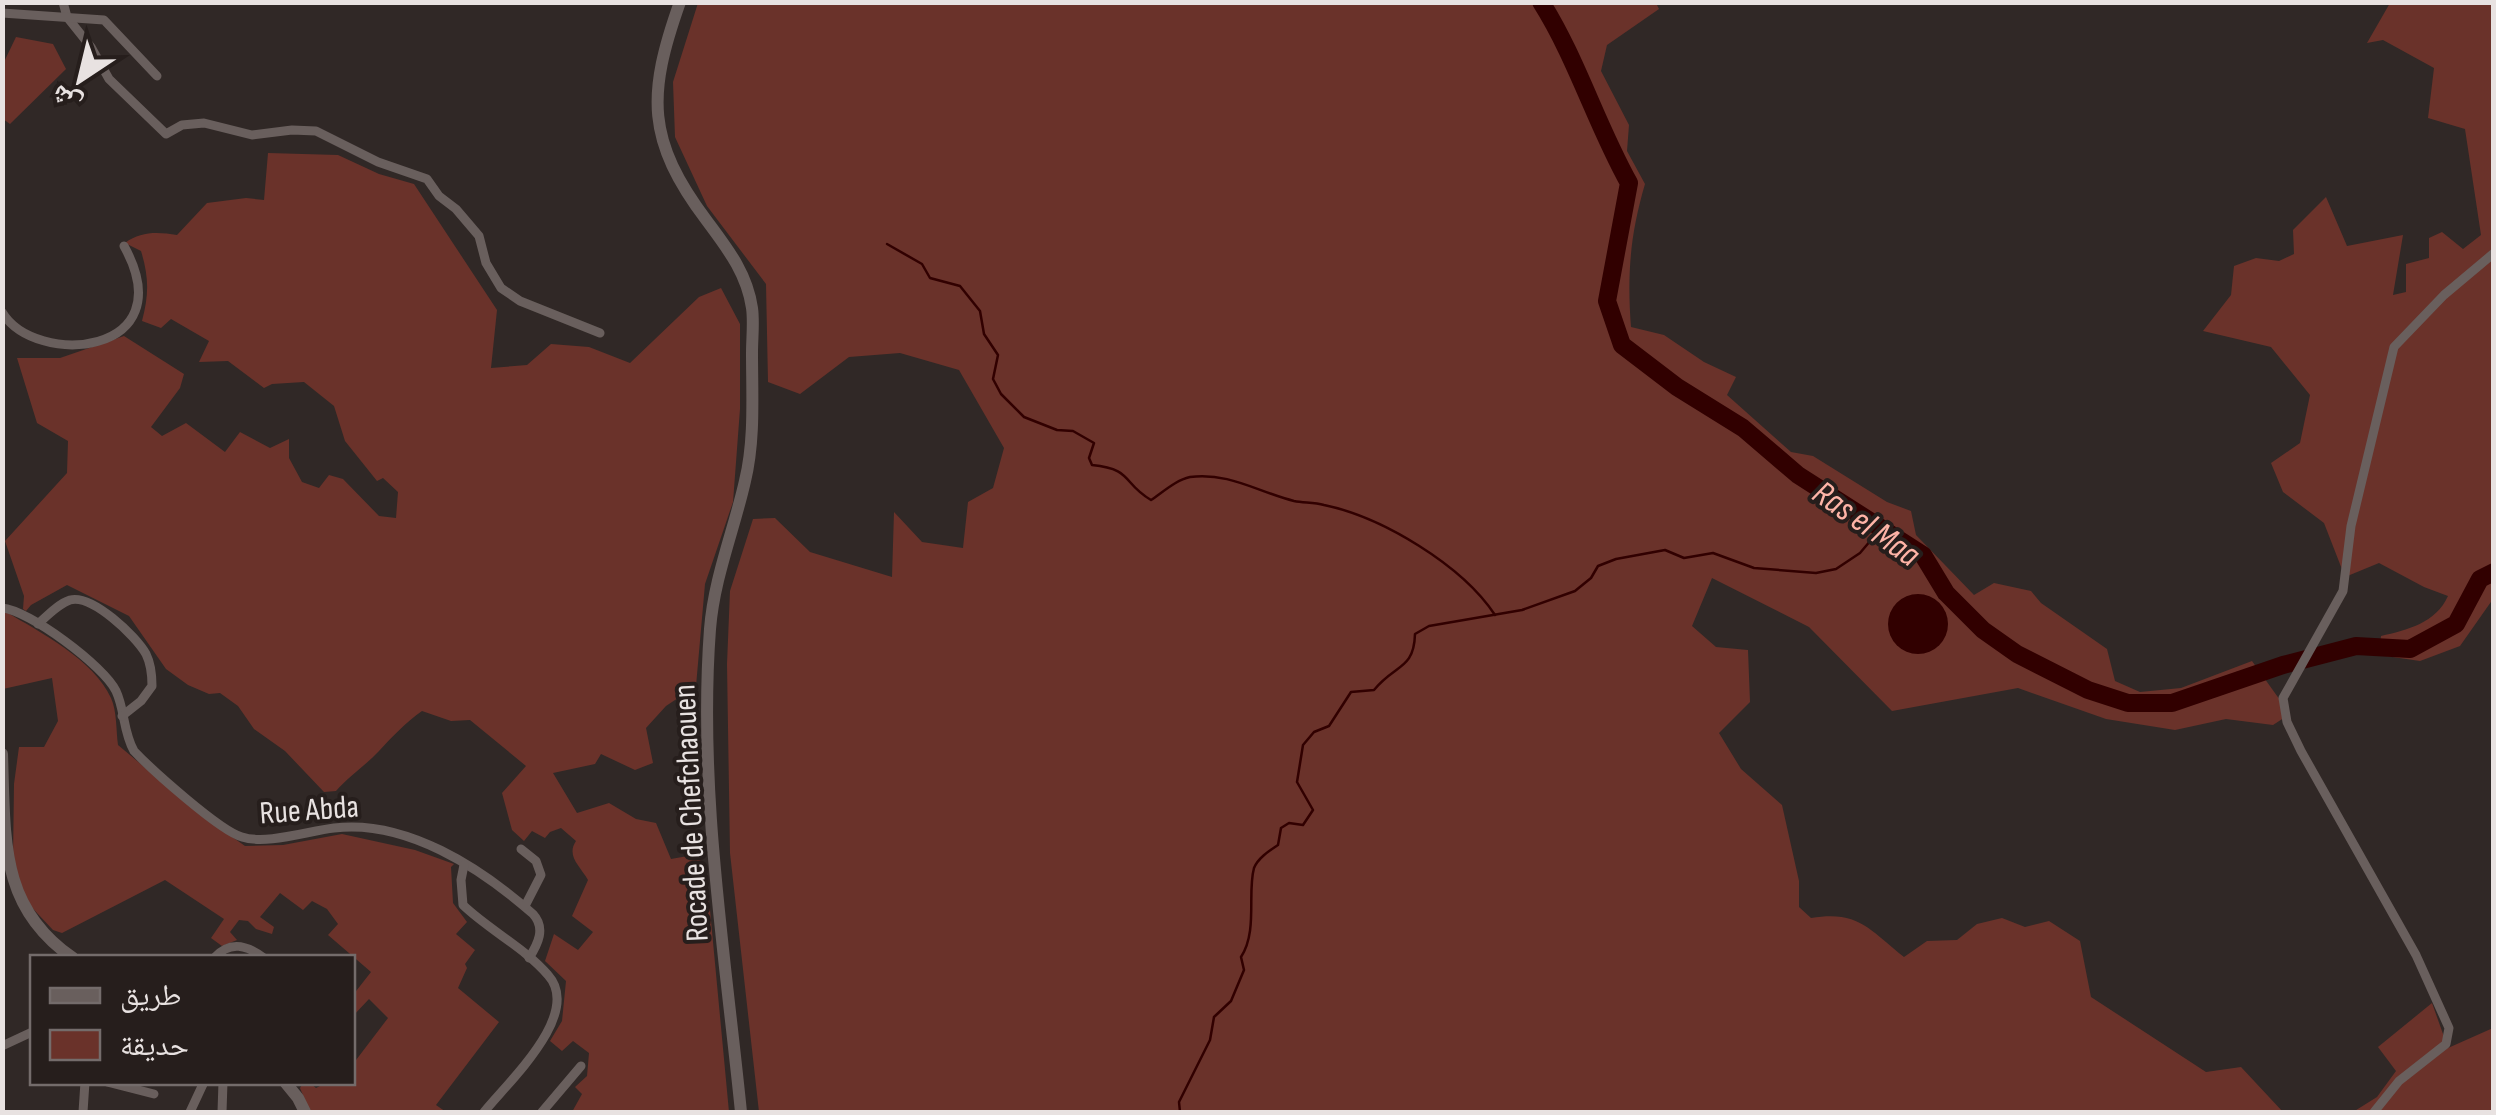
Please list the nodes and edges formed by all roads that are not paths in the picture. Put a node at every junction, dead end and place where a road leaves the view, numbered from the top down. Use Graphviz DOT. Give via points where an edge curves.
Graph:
graph roads {
  1 [pos="63,2"];
  2 [pos="680,2"];
  3 [pos="2,12"];
  4 [pos="67,17"];
  5 [pos="157,76"];
  6 [pos="124,246"];
  7 [pos="2494,253"];
  8 [pos="2,312"];
  9 [pos="600,333"];
  10 [pos="2,608"];
  11 [pos="38,624"];
  12 [pos="122,716"];
  13 [pos="2,754"];
  14 [pos="521,848"];
  15 [pos="464,865"];
  16 [pos="525,906"];
  17 [pos="67,955"];
  18 [pos="217,955"];
  19 [pos="258,955"];
  20 [pos="529,958"];
  21 [pos="30,1033"];
  22 [pos="2,1046"];
  23 [pos="581,1066"];
  24 [pos="85,1085"];
  25 [pos="119,1085"];
  26 [pos="203,1085"];
  27 [pos="223,1085"];
  28 [pos="287,1085"];
  29 [pos="154,1094"];
  30 [pos="83,1112"];
  31 [pos="190,1112"];
  32 [pos="222,1112"];
  33 [pos="305,1112"];
  34 [pos="484,1112"];
  35 [pos="542,1112"];
  36 [pos="740,1112"];
  37 [pos="2374,1112"];
  1 -- 4 [label="street"];
  2 -- 36 [label="main road, Rocade de Chefchaouen" via="656,86 660,138 688,194 739,266 752,312 749,461 714,599 709,656 708,770"];
  3 -- 4 [label="street"];
  4 -- 5 [label="street" via="104,20"];
  4 -- 9 [label="street" via="115,86 166,134 204,122 252,134 316,131 427,179 479,236 501,288"];
  6 -- 8 [label="street" via="136,268 139,306 115,334 86,344 58,342 19,330"];
  7 -- 37 [label="street" via="2394,346 2352,526 2344,591 2284,694 2300,751 2416,955 2449,1028 2446,1044 2387,1092"];
  10 -- 11 [label="street, Rue Abda"];
  11 -- 12 [label="street, Rue Abda" via="108,678"];
  11 -- 12 [label="street" via="65,603 82,600 131,636 148,659 152,686"];
  12 -- 15 [label="street, Rue Abda" via="141,758 241,837 370,828 421,842"];
  13 -- 17 [label="main road" via="12,898 33,930"];
  14 -- 16 [label="street" via="541,876"];
  15 -- 16 [label="street, Rue Abda"];
  15 -- 20 [label="street" via="463,905"];
  16 -- 20 [label="street" via="540,926"];
  18 -- 19 [label="street" via="236,945"];
  20 -- 34 [label="street" via="556,987 557,1014"];
  21 -- 22 [label="street"];
  23 -- 35 [label="street"];
  24 -- 30 [label="street"];
  25 -- 29 [label="street"];
  26 -- 31 [label="street"];
  27 -- 32 [label="street"];
  28 -- 33 [label="main road"];
}
